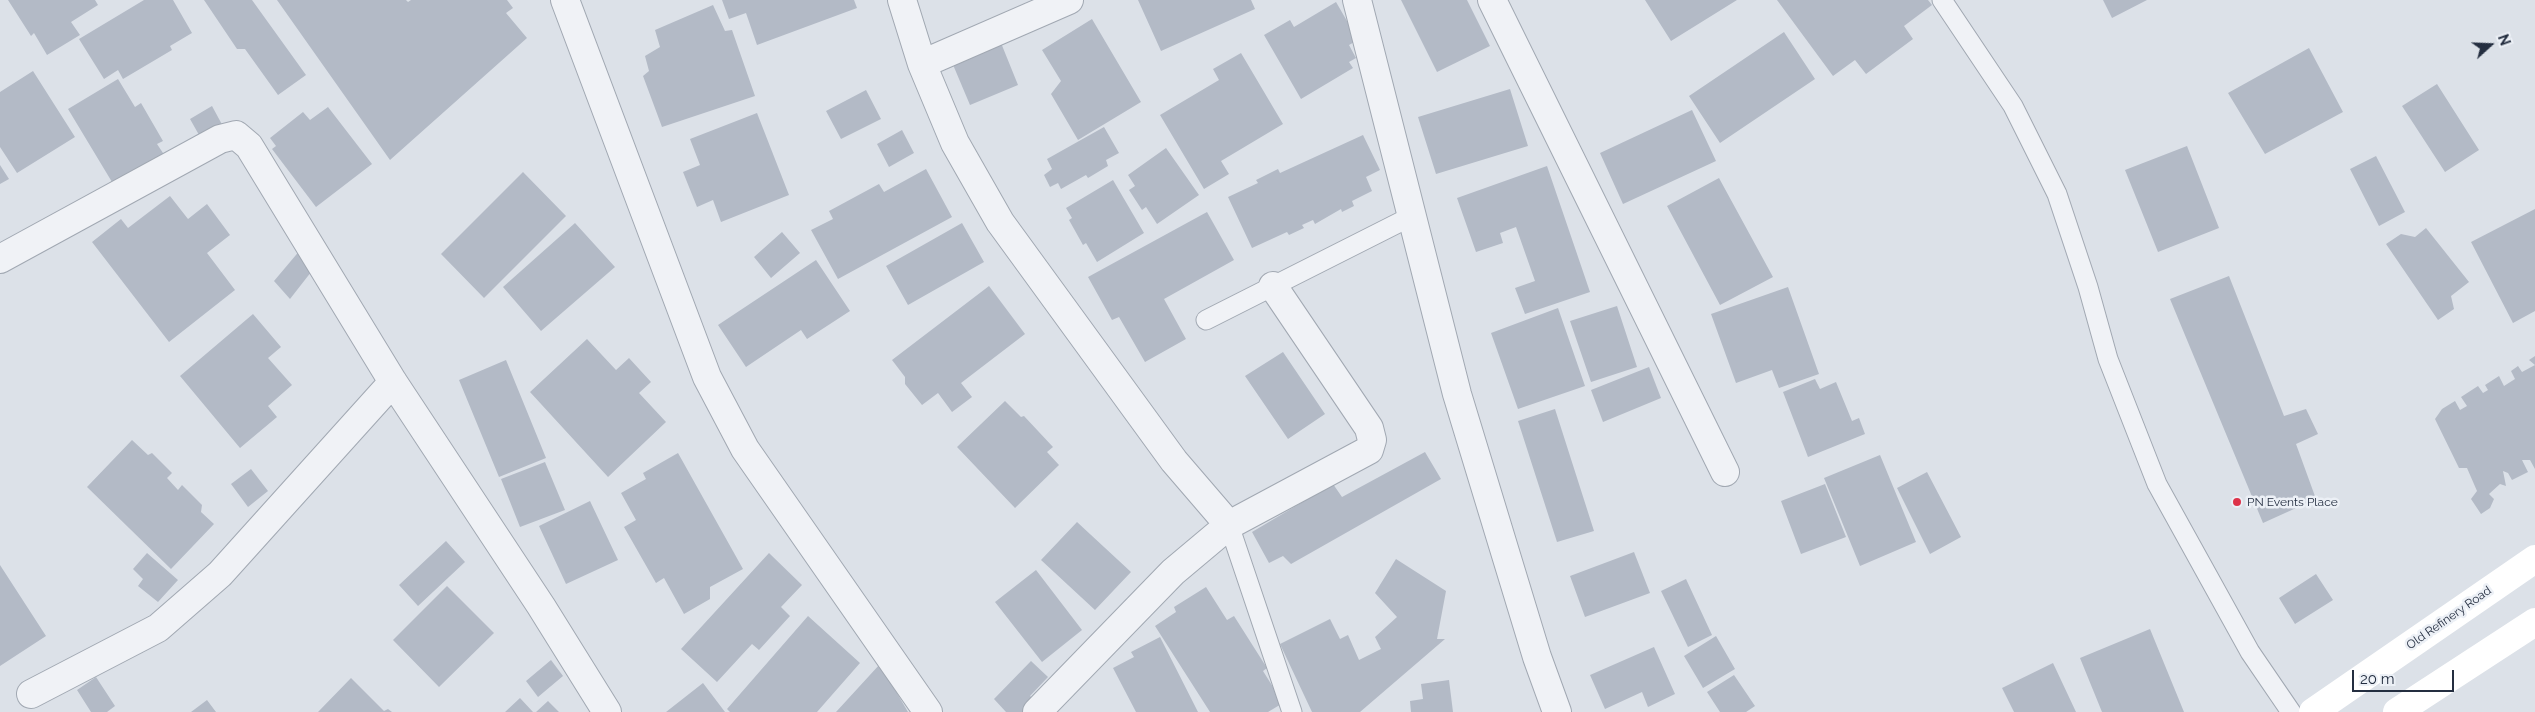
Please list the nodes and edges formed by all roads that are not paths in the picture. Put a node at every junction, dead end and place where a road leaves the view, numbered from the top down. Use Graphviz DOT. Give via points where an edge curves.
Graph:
graph roads {
  1 [pos="565,0"];
  2 [pos="902,0"];
  3 [pos="1068,0"];
  4 [pos="1357,0"];
  5 [pos="1492,0"];
  6 [pos="1942,0"];
  7 [pos="922,64"];
  8 [pos="1412,216"];
  9 [pos="0,259"];
  10 [pos="1274,286"];
  11 [pos="1206,320"];
  12 [pos="393,382"];
  13 [pos="1725,472"];
  14 [pos="1230,525"];
  15 [pos="2535,559"];
  16 [pos="2535,622"];
  17 [pos="30,694"];
  18 [pos="607,712"];
  19 [pos="928,712"];
  20 [pos="1037,712"];
  21 [pos="1292,712"];
  22 [pos="1557,712"];
  23 [pos="2291,712"];
  24 [pos="2313,712"];
  25 [pos="2396,712"];
  1 -- 19 [label="street" via="708,377 744,449"];
  2 -- 7 [label="street"];
  3 -- 7 [label="street"];
  4 -- 8 [label="street"];
  5 -- 13 [label="street"];
  6 -- 23 [label="lane" via="2013,106 2057,194 2108,359 2157,484 2250,652"];
  7 -- 14 [label="street" via="955,143 1000,222 1174,461"];
  8 -- 10 [label="lane"];
  8 -- 22 [label="street" via="1460,403 1537,657"];
  9 -- 12 [label="street" via="220,139 236,135 249,146"];
  10 -- 11 [label="lane"];
  10 -- 14 [label="street" via="1369,428 1372,440 1369,450"];
  12 -- 17 [label="street" via="220,574 165,622"];
  12 -- 18 [label="street"];
  14 -- 20 [label="street" via="1173,572"];
  14 -- 21 [label="lane"];
  15 -- 24 [label="main road, Old Refinery Road"];
  16 -- 25 [label="main road"];
}
